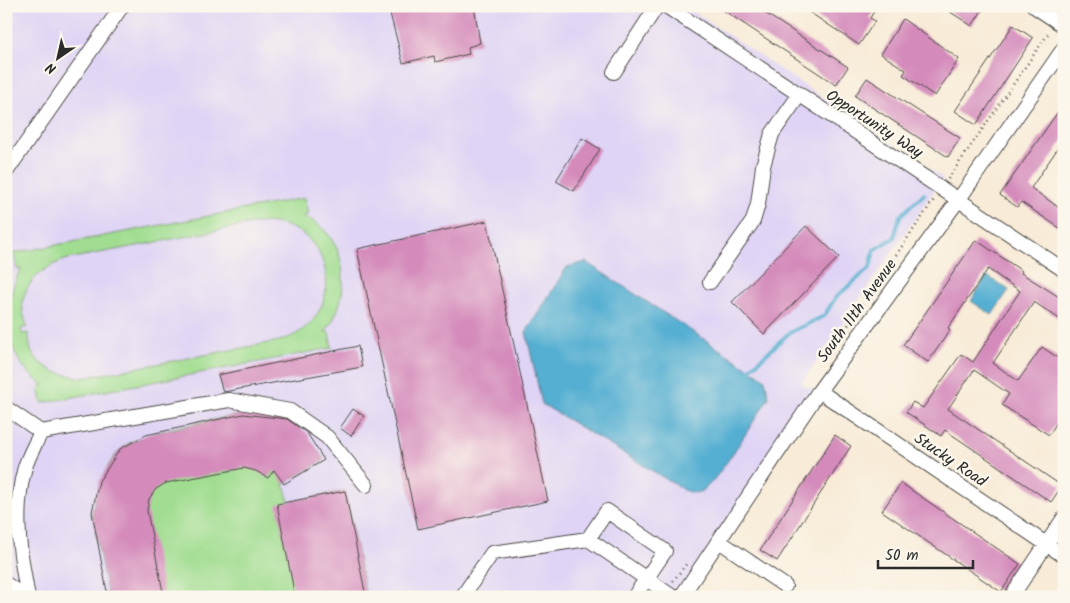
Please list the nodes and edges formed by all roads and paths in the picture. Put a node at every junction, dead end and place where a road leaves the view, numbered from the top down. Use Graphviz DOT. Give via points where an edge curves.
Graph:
graph roads {
  1 [pos="122,6"];
  2 [pos="657,6"];
  3 [pos="666,6"];
  4 [pos="1034,6"];
  5 [pos="1060,23"];
  6 [pos="1064,48"];
  7 [pos="614,72"];
  8 [pos="800,94"];
  9 [pos="6,172"];
  10 [pos="942,187"];
  11 [pos="959,198"];
  12 [pos="1064,270"];
  13 [pos="710,282"];
  14 [pos="819,391"];
  15 [pos="6,408"];
  16 [pos="41,432"];
  17 [pos="366,485"];
  18 [pos="1064,518"];
  19 [pos="588,539"];
  20 [pos="719,541"];
  21 [pos="1046,544"];
  22 [pos="1064,556"];
  23 [pos="647,579"];
  24 [pos="6,584"];
  25 [pos="785,586"];
  26 [pos="27,597"];
  27 [pos="462,597"];
  28 [pos="634,597"];
  29 [pos="673,597"];
  30 [pos="681,597"];
  31 [pos="1011,597"];
  1 -- 9 [label="street"];
  2 -- 7 [label="street"];
  3 -- 8 [label="street, Opportunity Way"];
  4 -- 5 [label="street"];
  5 -- 10 [label="path"];
  6 -- 11 [label="street, South 11th Avenue"];
  8 -- 10 [label="street, Opportunity Way"];
  8 -- 13 [label="street" via="772,134 762,166 753,221"];
  10 -- 11 [label="street, Opportunity Way"];
  11 -- 12 [label="street, Opportunity Way"];
  11 -- 14 [label="street, South 11th Avenue"];
  14 -- 20 [label="street, South 11th Avenue"];
  14 -- 21 [label="street, Stucky Road"];
  15 -- 16 [label="street"];
  16 -- 17 [label="street" via="229,400 290,411 327,437"];
  16 -- 26 [label="street" via="24,470 19,503 18,546"];
  18 -- 21 [label="street"];
  19 -- 23 [label="street"];
  19 -- 23 [label="street" via="607,512 665,551"];
  19 -- 27 [label="street" via="492,553"];
  20 -- 25 [label="street"];
  20 -- 30 [label="street, South 11th Avenue"];
  21 -- 22 [label="street, Stucky Road"];
  21 -- 31 [label="street"];
  23 -- 28 [label="street"];
  23 -- 29 [label="street"];
  24 -- 26 [label="street"];
}
